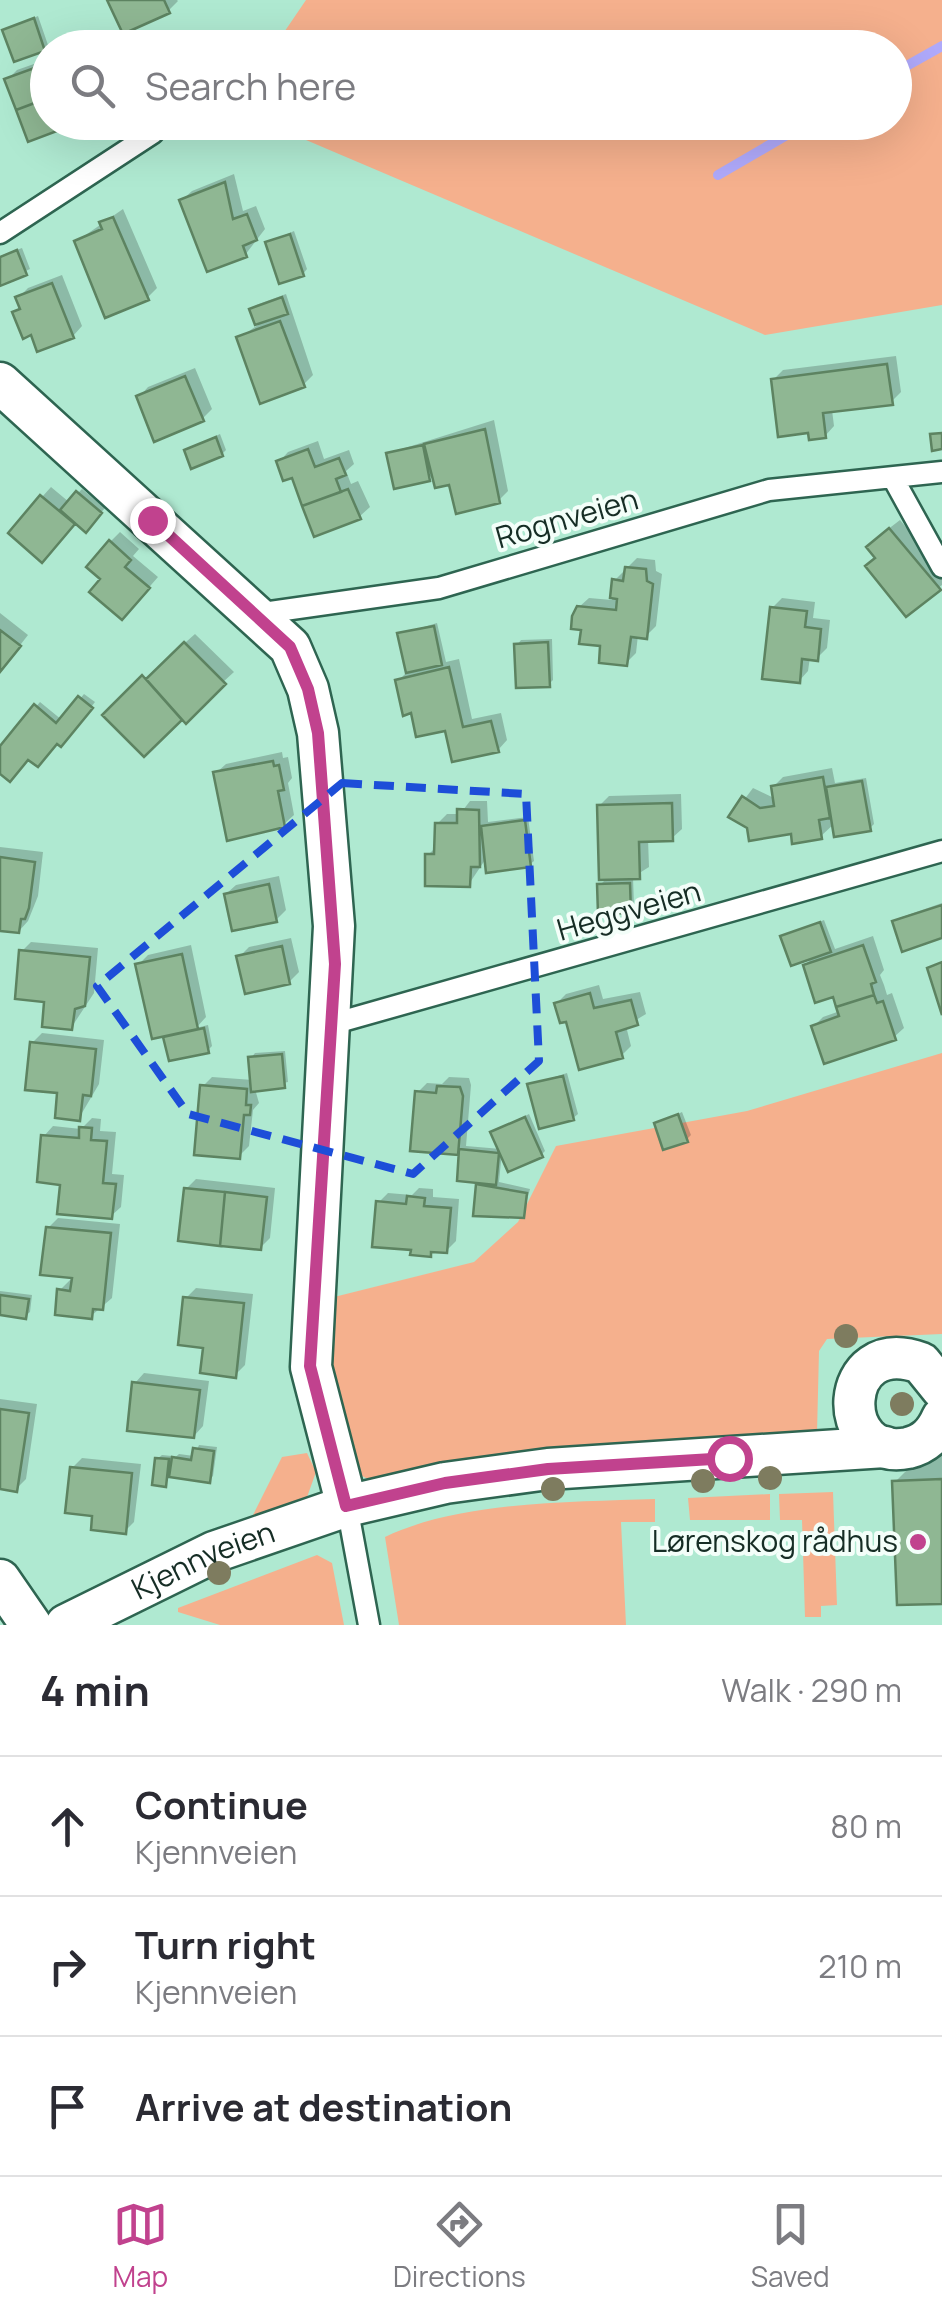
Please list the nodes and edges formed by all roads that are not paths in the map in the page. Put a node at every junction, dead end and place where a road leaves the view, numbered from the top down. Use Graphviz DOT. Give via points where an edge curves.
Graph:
graph roads {
  1 [pos="143,140"];
  2 [pos="0,232"];
  3 [pos="0,383"];
  4 [pos="942,472"];
  5 [pos="894,480"];
  6 [pos="942,567"];
  7 [pos="254,615"];
  8 [pos="942,852"];
  9 [pos="332,1024"];
  10 [pos="942,1389"];
  11 [pos="942,1418"];
  12 [pos="885,1447"];
  13 [pos="346,1506"];
  14 [pos="0,1580"];
  15 [pos="31,1625"];
  16 [pos="66,1625"];
  17 [pos="369,1625"];
  1 -- 2 [label="lane"];
  3 -- 7 [label="street"];
  4 -- 5 [label="lane, Rognveien"];
  5 -- 6 [label="lane"];
  5 -- 7 [label="lane, Rognveien" via="769,490 439,588"];
  7 -- 9 [label="street" via="290,647 318,733 334,926"];
  8 -- 9 [label="lane, Heggveien"];
  9 -- 13 [label="street" via="310,1366"];
  10 -- 12 [label="street" via="933,1372 908,1358 865,1371 856,1384 854,1414 871,1440"];
  11 -- 12 [label="street, Kjennveien" via="927,1440"];
  12 -- 13 [label="street, Kjennveien" via="548,1469"];
  13 -- 16 [label="street, Kjennveien" via="214,1552"];
  13 -- 17 [label="lane"];
  14 -- 15 [label="street"];
}
